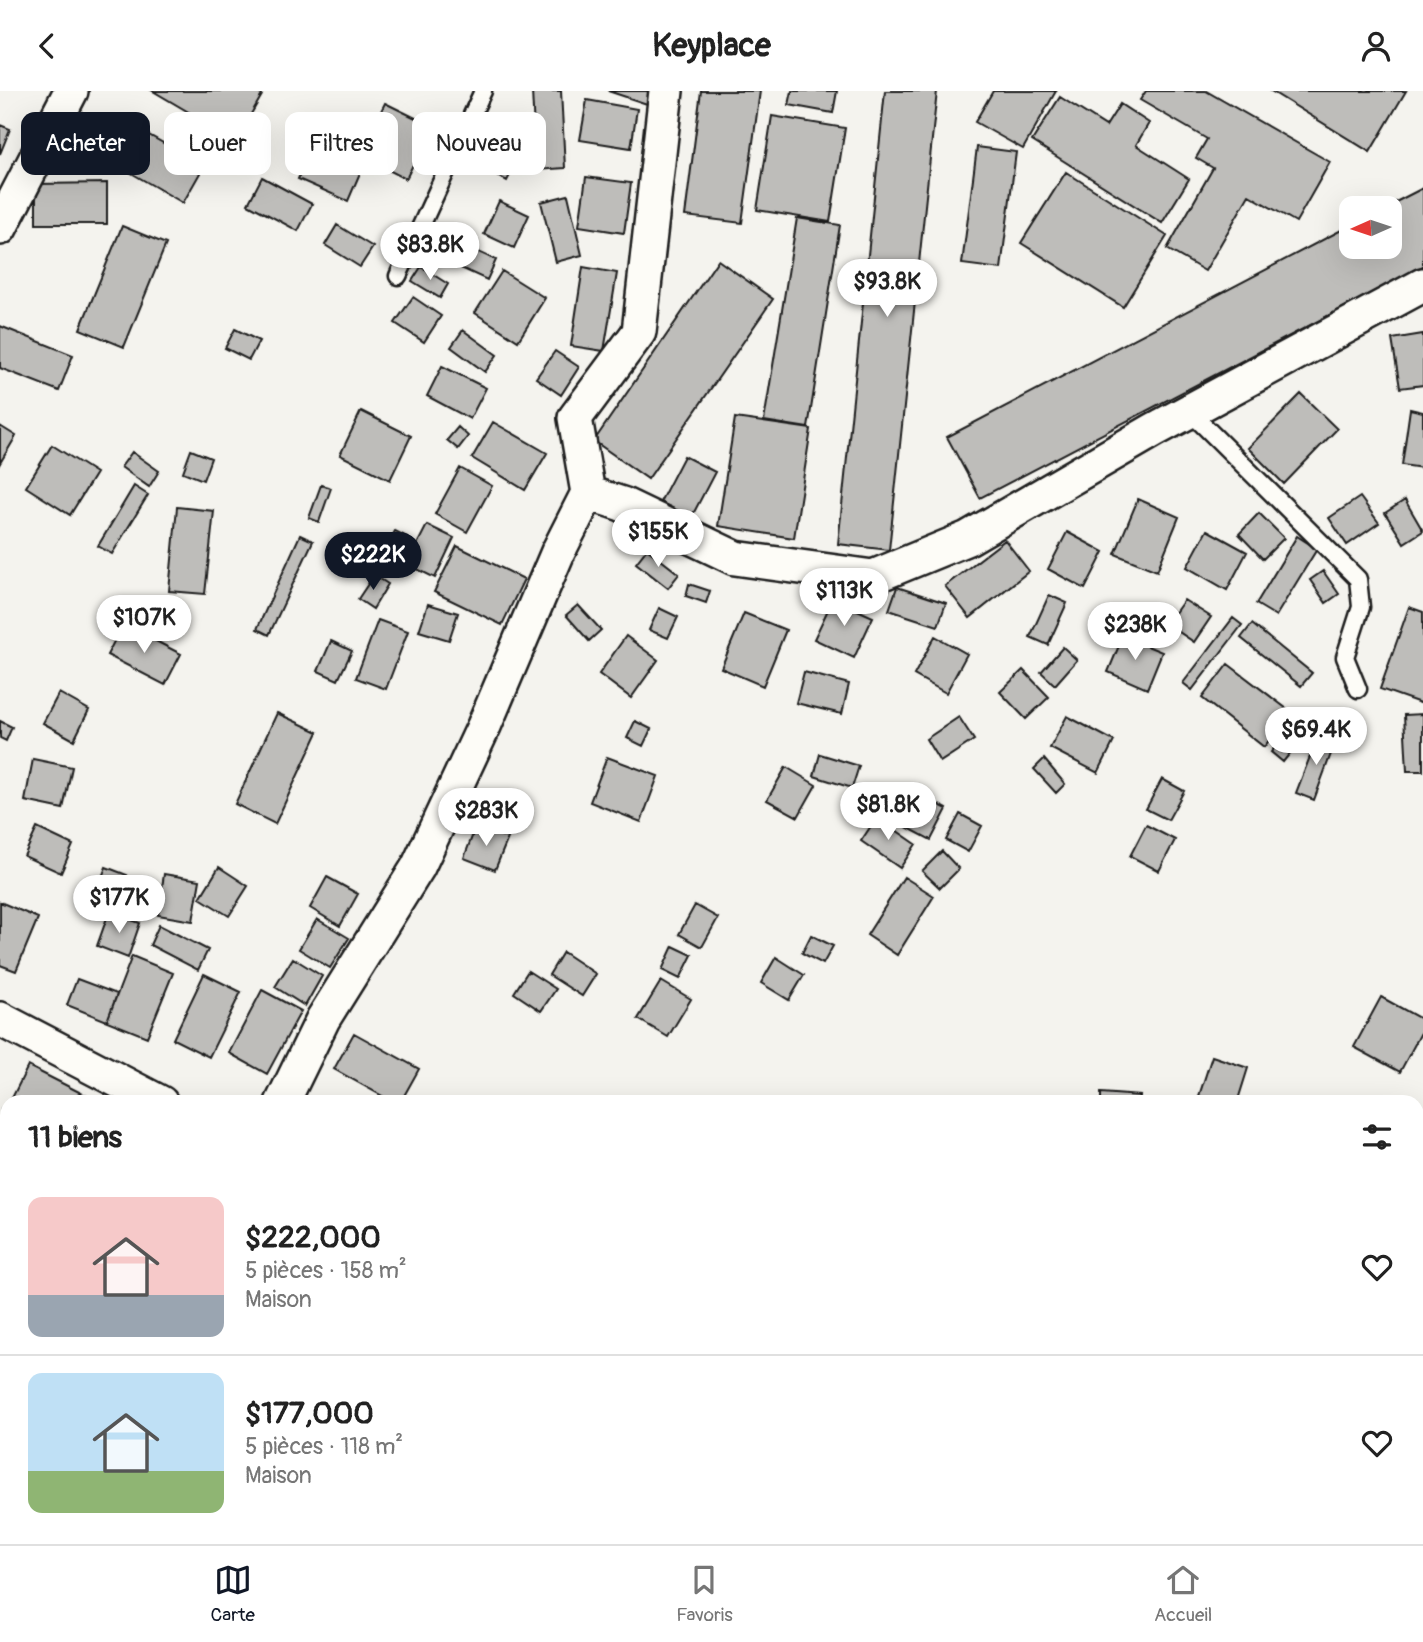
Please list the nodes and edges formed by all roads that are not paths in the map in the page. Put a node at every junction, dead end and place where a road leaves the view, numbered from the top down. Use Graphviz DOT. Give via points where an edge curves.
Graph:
graph roads {
  1 [pos="71,91"];
  2 [pos="483,91"];
  3 [pos="666,91"];
  4 [pos="0,228"];
  5 [pos="398,276"];
  6 [pos="1423,285"];
  7 [pos="1189,411"];
  8 [pos="588,493"];
  9 [pos="1358,689"];
  10 [pos="0,1019"];
  11 [pos="146,1095"];
  12 [pos="286,1095"];
  1 -- 4 [label="street"];
  2 -- 5 [label="lane"];
  3 -- 8 [label="street" via="639,332 575,418"];
  6 -- 7 [label="street"];
  7 -- 8 [label="street" via="968,538 873,577 734,558 622,504"];
  7 -- 9 [label="lane" via="1358,579 1361,607 1345,657"];
  8 -- 12 [label="street" via="418,867 323,1019"];
  10 -- 11 [label="street"];
}
